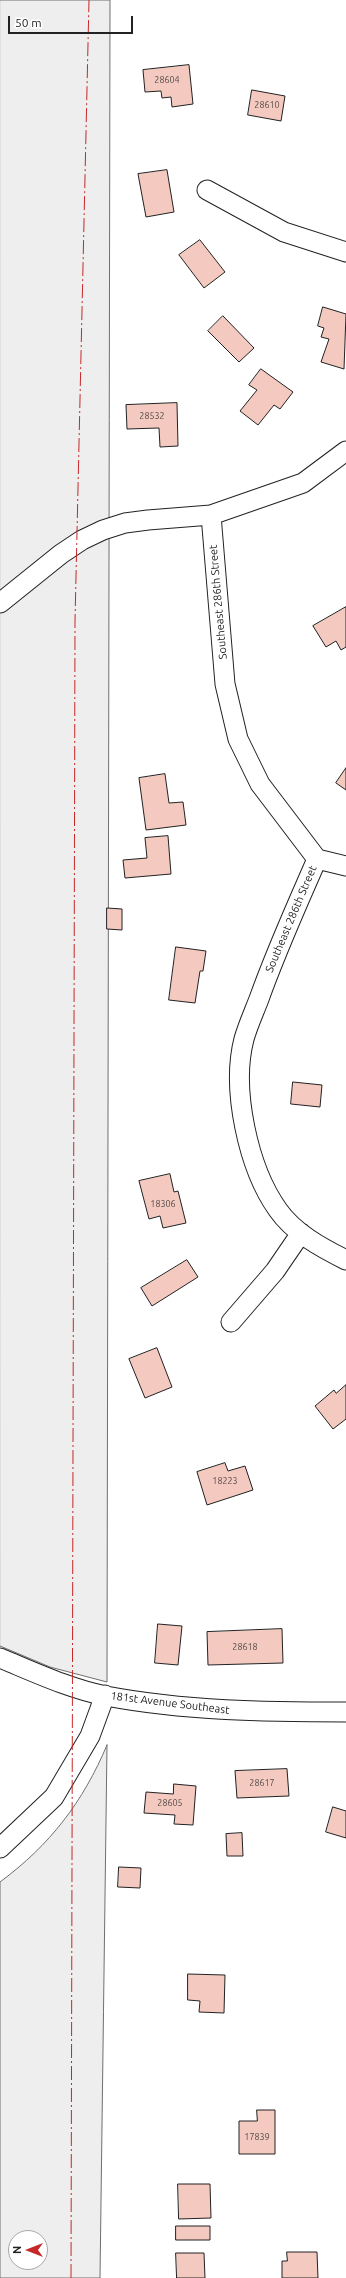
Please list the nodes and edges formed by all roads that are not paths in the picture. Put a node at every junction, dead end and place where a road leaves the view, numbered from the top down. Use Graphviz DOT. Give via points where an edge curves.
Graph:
graph roads {
  1 [pos="207,190"];
  2 [pos="346,252"];
  3 [pos="346,451"];
  4 [pos="211,515"];
  5 [pos="0,603"];
  6 [pos="317,858"];
  7 [pos="346,866"];
  8 [pos="301,1233"];
  9 [pos="346,1260"];
  10 [pos="231,1322"];
  11 [pos="0,1658"];
  12 [pos="105,1695"];
  13 [pos="346,1712"];
  14 [pos="0,1848"];
  1 -- 2 [label="street" via="284,232"];
  3 -- 4 [label="street" via="303,483"];
  4 -- 5 [label="street" via="133,522 103,530 61,554"];
  4 -- 6 [label="street, Southeast 286th Street" via="225,684 238,739 260,784"];
  6 -- 7 [label="street"];
  6 -- 8 [label="street, Southeast 286th Street" via="269,970 244,1040 240,1076 242,1112 250,1151 261,1183 278,1212"];
  8 -- 9 [label="street, Southeast 286th Street" via="322,1248"];
  8 -- 10 [label="street" via="275,1271"];
  11 -- 12 [label="street, 181st Avenue Southeast" via="54,1680"];
  12 -- 13 [label="street, 181st Avenue Southeast" via="252,1712"];
  12 -- 14 [label="street" via="90,1736 54,1797"];
}
